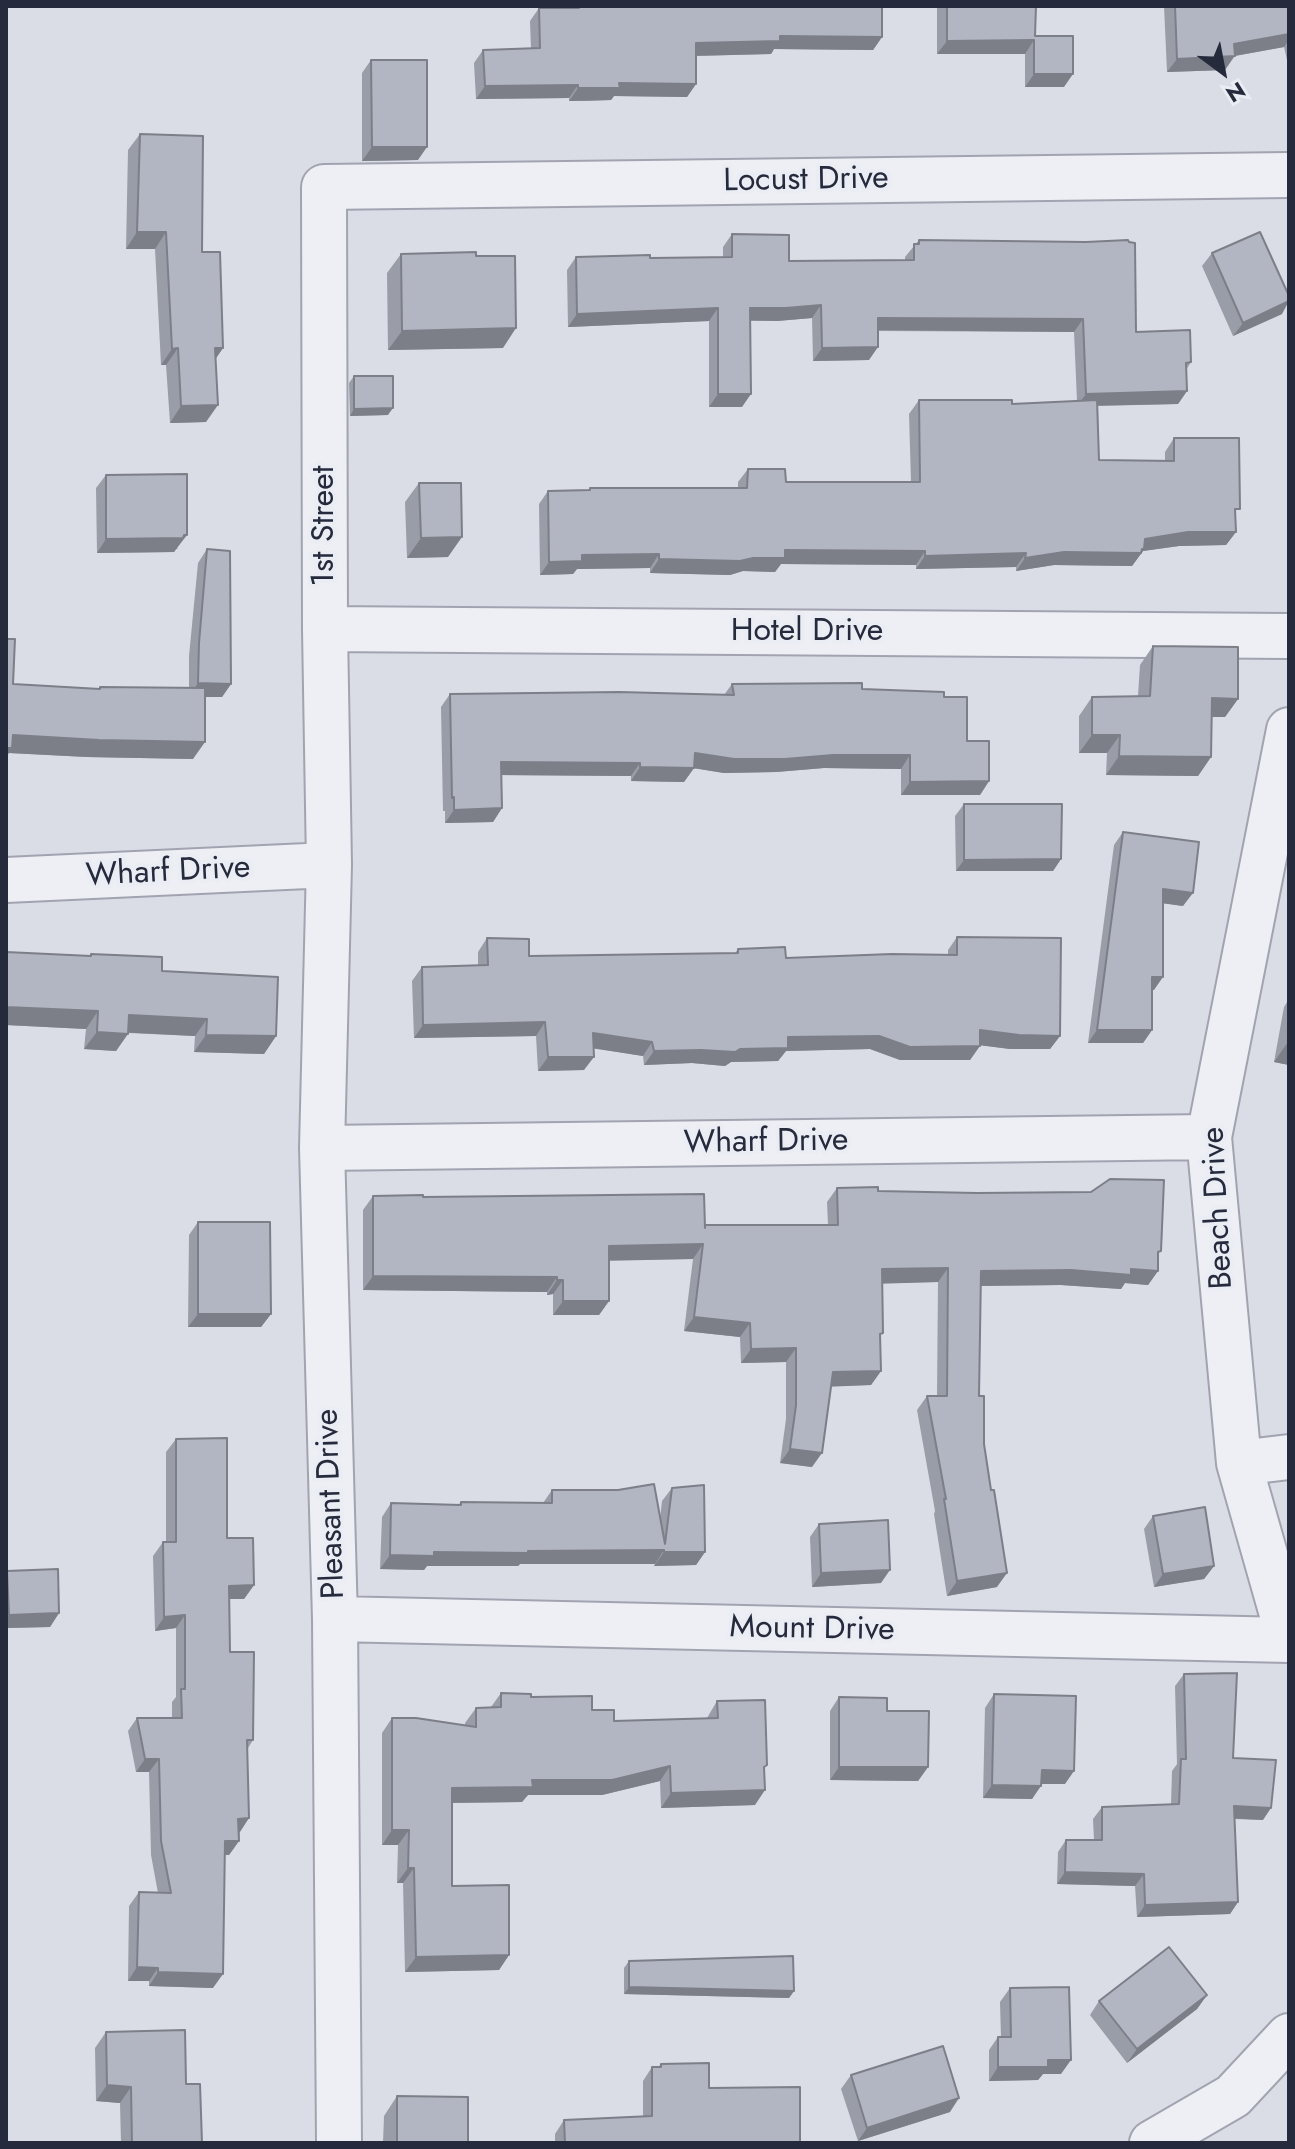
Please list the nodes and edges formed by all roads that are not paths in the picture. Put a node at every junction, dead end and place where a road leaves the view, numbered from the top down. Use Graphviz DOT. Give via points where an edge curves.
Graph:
graph roads {
  1 [pos="1289,175"];
  2 [pos="324,187"];
  3 [pos="325,629"];
  4 [pos="1289,636"];
  5 [pos="1289,730"];
  6 [pos="329,865"];
  7 [pos="6,880"];
  8 [pos="1209,1137"];
  9 [pos="322,1148"];
  10 [pos="1289,1457"];
  11 [pos="1239,1463"];
  12 [pos="335,1619"];
  13 [pos="1289,1640"];
  14 [pos="1289,2036"];
  15 [pos="339,2143"];
  16 [pos="1152,2143"];
  1 -- 2 [label="street, Locust Drive"];
  2 -- 3 [label="street, 1st Street"];
  3 -- 4 [label="street, Hotel Drive"];
  3 -- 6 [label="street, 1st Street"];
  5 -- 8 [label="street, Beach Drive"];
  6 -- 7 [label="street, Wharf Drive"];
  6 -- 9 [label="street, Pleasant Drive"];
  8 -- 9 [label="street, Wharf Drive"];
  8 -- 11 [label="street, Beach Drive"];
  9 -- 12 [label="street, Pleasant Drive"];
  10 -- 11 [label="street"];
  11 -- 13 [label="street, Beach Drive"];
  12 -- 13 [label="street, Mount Drive"];
  12 -- 15 [label="street, Pleasant Drive"];
  14 -- 16 [label="street" via="1233,2096"];
}
